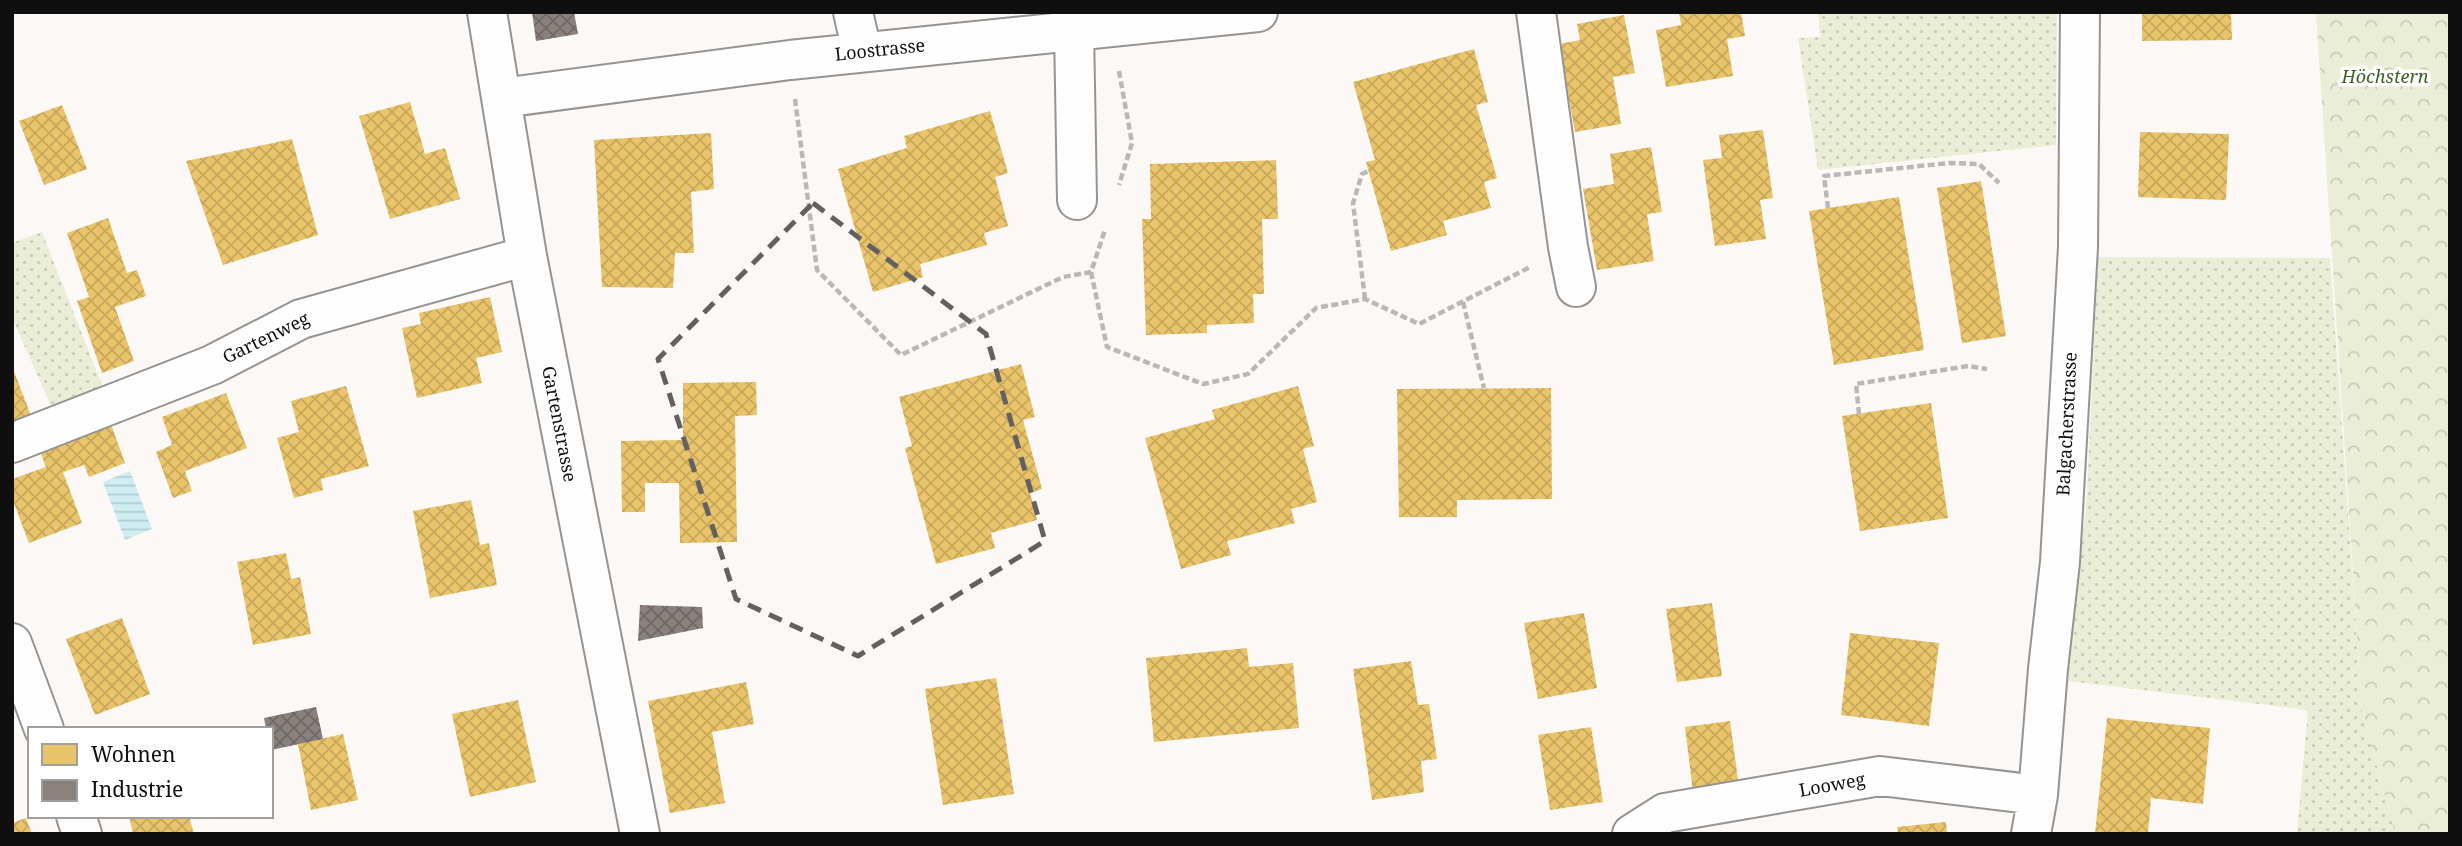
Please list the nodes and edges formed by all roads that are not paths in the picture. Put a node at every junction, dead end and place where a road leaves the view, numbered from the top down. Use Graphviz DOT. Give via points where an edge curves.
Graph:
graph roads {
  1 [pos="487,12"];
  2 [pos="853,12"];
  3 [pos="1258,12"];
  4 [pos="1536,12"];
  5 [pos="2080,12"];
  6 [pos="1126,20"];
  7 [pos="1074,29"];
  8 [pos="862,52"];
  9 [pos="502,98"];
  10 [pos="1092,211"];
  11 [pos="527,256"];
  12 [pos="1576,287"];
  13 [pos="12,443"];
  14 [pos="12,643"];
  15 [pos="43,727"];
  16 [pos="2038,795"];
  17 [pos="640,834"];
  18 [pos="1632,834"];
  19 [pos="2031,834"];
  1 -- 9 [label="street, Gartenstrasse"];
  2 -- 8 [label="street"];
  3 -- 6 [label="street, Loostrasse"];
  4 -- 12 [label="street"];
  5 -- 16 [label="street, Balgacherstrasse" via="2078,247 2060,562"];
  6 -- 7 [label="street, Loostrasse"];
  7 -- 8 [label="street, Loostrasse"];
  7 -- 10 [label="street"];
  8 -- 9 [label="street, Loostrasse"];
  9 -- 11 [label="street, Gartenstrasse"];
  11 -- 13 [label="street, Gartenweg" via="301,319 212,365"];
  11 -- 17 [label="street, Gartenstrasse"];
  14 -- 15 [label="street"];
  16 -- 18 [label="street, Looweg" via="1880,776 1665,813"];
  16 -- 19 [label="street, Balgacherstrasse"];
}
